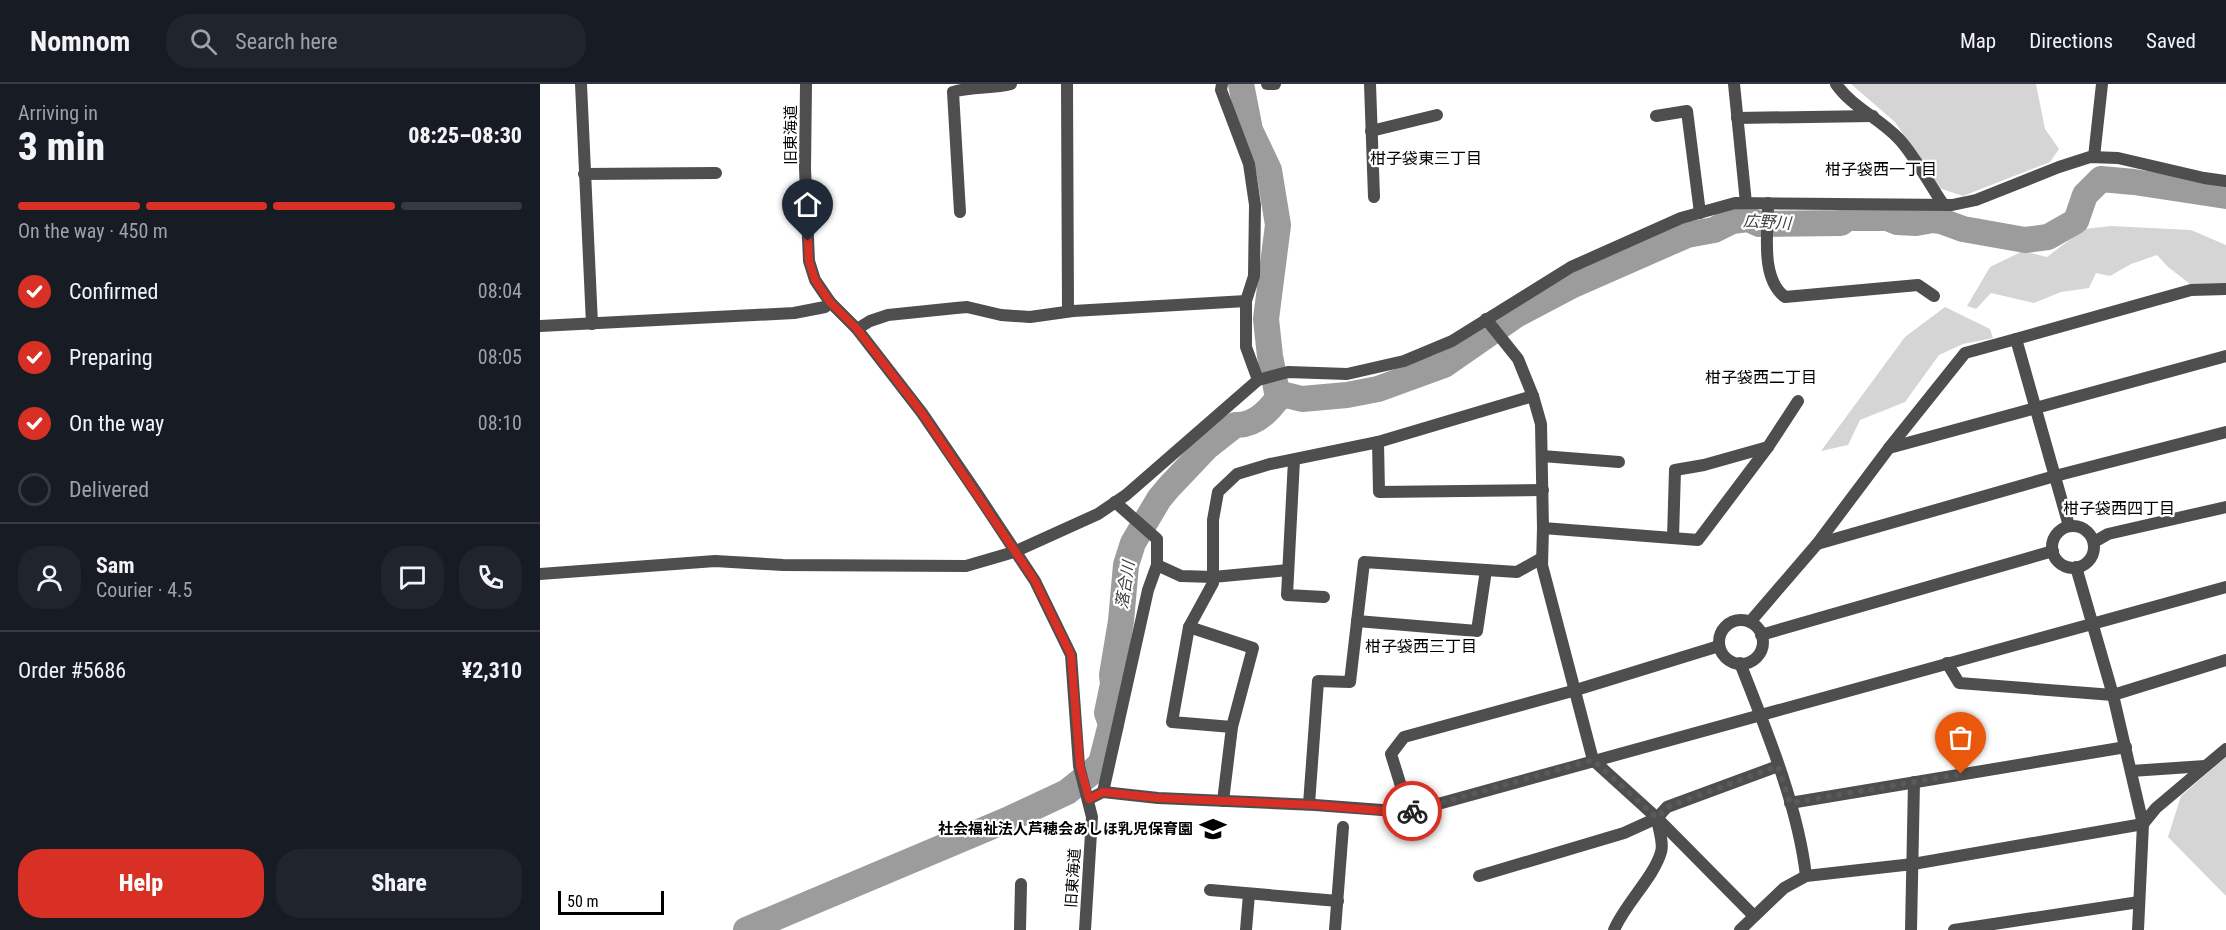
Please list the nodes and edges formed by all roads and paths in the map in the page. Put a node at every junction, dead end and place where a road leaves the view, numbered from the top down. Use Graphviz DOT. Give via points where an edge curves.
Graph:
graph roads {
  1 [pos="581,84"];
  2 [pos="806,84"];
  3 [pos="1011,84"];
  4 [pos="1067,84"];
  5 [pos="1222,84"];
  6 [pos="1267,84"];
  7 [pos="1274,84"];
  8 [pos="1370,84"];
  9 [pos="1734,84"];
  10 [pos="1836,84"];
  11 [pos="2102,84"];
  12 [pos="1437,115"];
  13 [pos="1656,116"];
  14 [pos="1873,116"];
  15 [pos="1737,118"];
  16 [pos="1371,131"];
  17 [pos="2094,157"];
  18 [pos="716,172"];
  19 [pos="584,174"];
  20 [pos="2226,181"];
  21 [pos="1374,197"];
  22 [pos="1746,203"];
  23 [pos="1768,203"];
  24 [pos="1943,204"];
  25 [pos="960,212"];
  26 [pos="1700,213"];
  27 [pos="2226,289"];
  28 [pos="1934,296"];
  29 [pos="1246,301"];
  30 [pos="830,302"];
  31 [pos="1068,311"];
  32 [pos="1486,319"];
  33 [pos="592,324"];
  34 [pos="540,326"];
  35 [pos="857,329"];
  36 [pos="2016,339"];
  37 [pos="2226,356"];
  38 [pos="1258,380"];
  39 [pos="1533,396"];
  40 [pos="1798,401"];
  41 [pos="2036,406"];
  42 [pos="2226,432"];
  43 [pos="1378,442"];
  44 [pos="1768,447"];
  45 [pos="1888,448"];
  46 [pos="1542,456"];
  47 [pos="1293,460"];
  48 [pos="1619,462"];
  49 [pos="2055,476"];
  50 [pos="1543,490"];
  51 [pos="1115,502"];
  52 [pos="2226,507"];
  53 [pos="2069,526"];
  54 [pos="1543,528"];
  55 [pos="1673,538"];
  56 [pos="2094,542"];
  57 [pos="1816,544"];
  58 [pos="2053,551"];
  59 [pos="1014,552"];
  60 [pos="1542,558"];
  61 [pos="1157,564"];
  62 [pos="2076,567"];
  63 [pos="1288,570"];
  64 [pos="1486,570"];
  65 [pos="540,574"];
  66 [pos="1212,577"];
  67 [pos="2226,587"];
  68 [pos="1324,597"];
  69 [pos="1357,621"];
  70 [pos="1750,622"];
  71 [pos="2093,623"];
  72 [pos="1189,627"];
  73 [pos="1761,635"];
  74 [pos="1719,646"];
  75 [pos="2226,660"];
  76 [pos="1740,663"];
  77 [pos="1947,663"];
  78 [pos="1576,690"];
  79 [pos="2113,695"];
  80 [pos="1760,714"];
  81 [pos="1232,727"];
  82 [pos="2126,747"];
  83 [pos="2226,749"];
  84 [pos="1593,760"];
  85 [pos="1778,766"];
  86 [pos="2205,766"];
  87 [pos="2131,771"];
  88 [pos="1914,782"];
  89 [pos="1103,792"];
  90 [pos="1088,795"];
  91 [pos="1223,801"];
  92 [pos="1790,803"];
  93 [pos="1309,804"];
  94 [pos="1409,812"];
  95 [pos="1657,818"];
  96 [pos="2143,824"];
  97 [pos="1343,827"];
  98 [pos="1913,864"];
  99 [pos="1479,876"];
  100 [pos="1806,876"];
  101 [pos="1021,884"];
  102 [pos="1210,891"];
  103 [pos="1249,894"];
  104 [pos="1338,901"];
  105 [pos="2139,902"];
  106 [pos="1754,916"];
  107 [pos="1020,930"];
  108 [pos="1085,930"];
  109 [pos="1246,930"];
  110 [pos="1335,930"];
  111 [pos="1614,930"];
  112 [pos="1740,930"];
  113 [pos="1911,930"];
  114 [pos="1954,930"];
  115 [pos="2138,930"];
  1 -- 19 [label="street"];
  2 -- 30 [label="street, 旧東海道" via="809,261 815,280"];
  3 -- 25 [label="street" via="953,92"];
  4 -- 31 [label="street"];
  5 -- 29 [label="street" via="1249,164 1255,205 1254,276"];
  6 -- 7 [label="street"];
  8 -- 16 [label="street"];
  9 -- 15 [label="street"];
  10 -- 14 [label="street" via="1845,97"];
  11 -- 17 [label="street"];
  12 -- 16 [label="street"];
  13 -- 26 [label="street" via="1687,111"];
  14 -- 15 [label="street"];
  14 -- 24 [label="street" via="1900,140"];
  15 -- 22 [label="street"];
  16 -- 21 [label="street"];
  17 -- 20 [label="street" via="2118,158"];
  17 -- 24 [label="street" via="1976,200"];
  18 -- 19 [label="street"];
  19 -- 33 [label="street"];
  22 -- 23 [label="street"];
  22 -- 26 [label="street"];
  23 -- 24 [label="street"];
  23 -- 28 [label="street" via="1768,263 1776,290 1785,297 1918,285"];
  26 -- 32 [label="street" via="1571,267"];
  27 -- 36 [label="street" via="2191,290"];
  29 -- 31 [label="street"];
  29 -- 38 [label="street" via="1246,347"];
  30 -- 33 [label="street" via="825,307 794,313"];
  30 -- 35 [label="street, 旧東海道"];
  31 -- 35 [label="street" via="1030,317 956,308 888,315"];
  32 -- 38 [label="street" via="1452,340 1404,361 1347,374 1288,372"];
  32 -- 39 [label="street" via="1518,359"];
  33 -- 34 [label="street"];
  35 -- 59 [label="street, 旧東海道" via="922,413"];
  36 -- 41 [label="street"];
  36 -- 45 [label="street" via="1965,353"];
  37 -- 41 [label="street"];
  38 -- 51 [label="street"];
  39 -- 43 [label="street"];
  39 -- 46 [label="street" via="1541,424"];
  40 -- 44 [label="street"];
  41 -- 45 [label="street"];
  41 -- 49 [label="street"];
  42 -- 49 [label="street"];
  43 -- 47 [label="street"];
  43 -- 50 [label="street" via="1379,492"];
  44 -- 55 [label="street" via="1698,540"];
  44 -- 55 [label="street" via="1675,470"];
  45 -- 57 [label="street"];
  46 -- 48 [label="street"];
  46 -- 50 [label="street"];
  47 -- 63 [label="street"];
  47 -- 66 [label="street" via="1238,474 1218,492 1213,520"];
  49 -- 53 [label="street"];
  49 -- 57 [label="street"];
  50 -- 54 [label="street"];
  51 -- 59 [label="street" via="1098,514"];
  51 -- 61 [label="street" via="1157,539"];
  52 -- 56 [label="street" via="2108,534"];
  53 -- 56 [label="street" via="2087,531"];
  53 -- 58 [label="street" via="2054,538"];
  54 -- 55 [label="street"];
  54 -- 60 [label="street"];
  56 -- 62 [label="street" via="2088,561"];
  57 -- 70 [label="street"];
  58 -- 62 [label="street" via="2059,562"];
  58 -- 73 [label="street"];
  59 -- 65 [label="street" via="966,566 715,561"];
  59 -- 90 [label="street, 旧東海道" via="1035,581 1071,655 1080,766"];
  60 -- 64 [label="street" via="1517,572"];
  60 -- 78 [label="street"];
  61 -- 66 [label="street" via="1181,576"];
  61 -- 89 [label="street"];
  62 -- 71 [label="street"];
  63 -- 66 [label="street"];
  63 -- 68 [label="street" via="1287,595"];
  64 -- 69 [label="street" via="1364,562"];
  64 -- 69 [label="street" via="1477,631"];
  66 -- 72 [label="street" via="1213,583"];
  67 -- 71 [label="street"];
  69 -- 93 [label="street" via="1350,682 1318,681"];
  70 -- 73 [label="street"];
  70 -- 74 [label="street" via="1737,620 1725,627"];
  71 -- 77 [label="street"];
  71 -- 79 [label="street"];
  72 -- 81 [label="street" via="1253,648"];
  72 -- 81 [label="street" via="1172,722"];
  73 -- 76 [label="street" via="1758,655"];
  74 -- 76 [label="street" via="1727,658"];
  74 -- 78 [label="street"];
  75 -- 79 [label="street"];
  76 -- 80 [label="street"];
  77 -- 79 [label="street" via="1959,683"];
  77 -- 80 [label="street"];
  78 -- 84 [label="street"];
  78 -- 94 [label="street" via="1404,737 1391,754"];
  79 -- 82 [label="street"];
  80 -- 84 [label="street"];
  80 -- 85 [label="street"];
  81 -- 91 [label="street"];
  82 -- 87 [label="street"];
  82 -- 88 [label="street"];
  83 -- 86 [label="street"];
  84 -- 94 [label="street"];
  84 -- 95 [label="street"];
  85 -- 92 [label="street"];
  85 -- 95 [label="street" via="1667,807"];
  86 -- 87 [label="street"];
  86 -- 96 [label="street"];
  87 -- 96 [label="street"];
  88 -- 92 [label="street"];
  88 -- 98 [label="street"];
  89 -- 90 [label="street"];
  89 -- 91 [label="street"];
  90 -- 108 [label="street, 旧東海道" via="1092,816"];
  91 -- 93 [label="street"];
  92 -- 100 [label="street"];
  93 -- 94 [label="street"];
  95 -- 99 [label="street" via="1624,833"];
  95 -- 106 [label="street"];
  95 -- 111 [label="street" via="1662,850"];
  96 -- 98 [label="street"];
  96 -- 105 [label="street"];
  97 -- 104 [label="street"];
  98 -- 100 [label="street"];
  98 -- 113 [label="street"];
  100 -- 106 [label="street" via="1784,888"];
  101 -- 107 [label="street"];
  102 -- 103 [label="street"];
  103 -- 104 [label="street"];
  103 -- 109 [label="street"];
  104 -- 110 [label="street"];
  105 -- 114 [label="street"];
  105 -- 115 [label="street"];
  106 -- 112 [label="street"];
}
